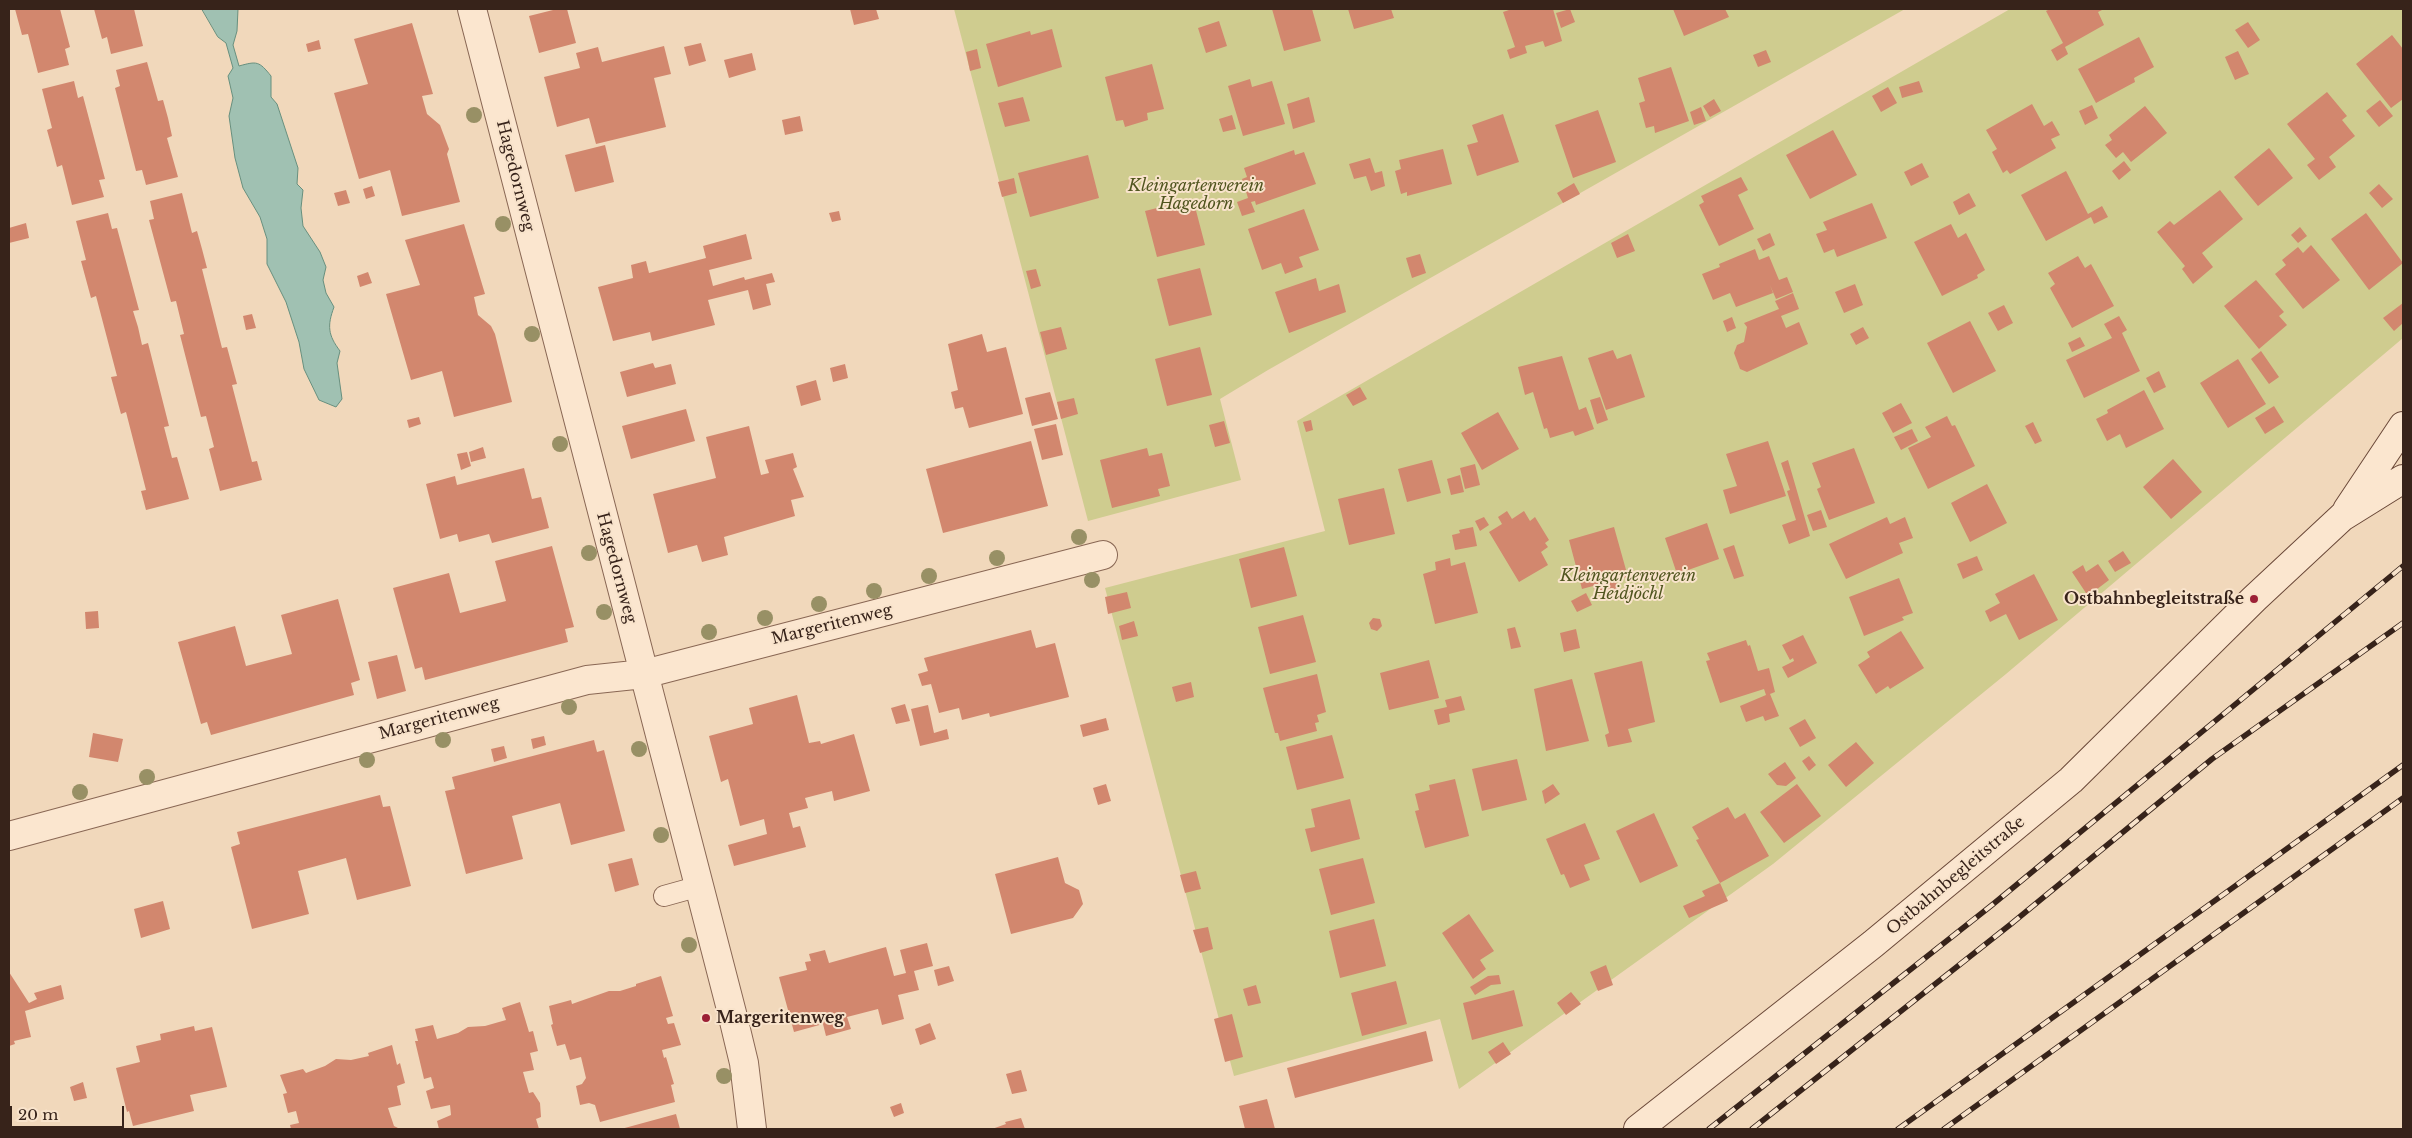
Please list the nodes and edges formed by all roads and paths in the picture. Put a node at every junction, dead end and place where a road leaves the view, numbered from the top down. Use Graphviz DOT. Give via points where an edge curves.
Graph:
graph roads {
  1 [pos="472,9"];
  2 [pos="2403,426"];
  3 [pos="2403,479"];
  4 [pos="2342,517"];
  5 [pos="1103,556"];
  6 [pos="644,674"];
  7 [pos="9,836"];
  8 [pos="700,886"];
  9 [pos="664,896"];
  10 [pos="752,1129"];
  11 [pos="1638,1129"];
  1 -- 6 [label="street, Hagedornweg"];
  2 -- 4 [label="street, Ostbahnbegleitstraße"];
  3 -- 4 [label="street, Ostbahnbegleitstraße"];
  4 -- 11 [label="street, Ostbahnbegleitstraße" via="2254,599 2072,780 1873,944"];
  5 -- 6 [label="street, Margeritenweg"];
  6 -- 7 [label="street, Margeritenweg" via="587,680"];
  6 -- 8 [label="street, Hagedornweg"];
  8 -- 9 [label="lane"];
  8 -- 10 [label="street, Hagedornweg" via="744,1063"];
}
